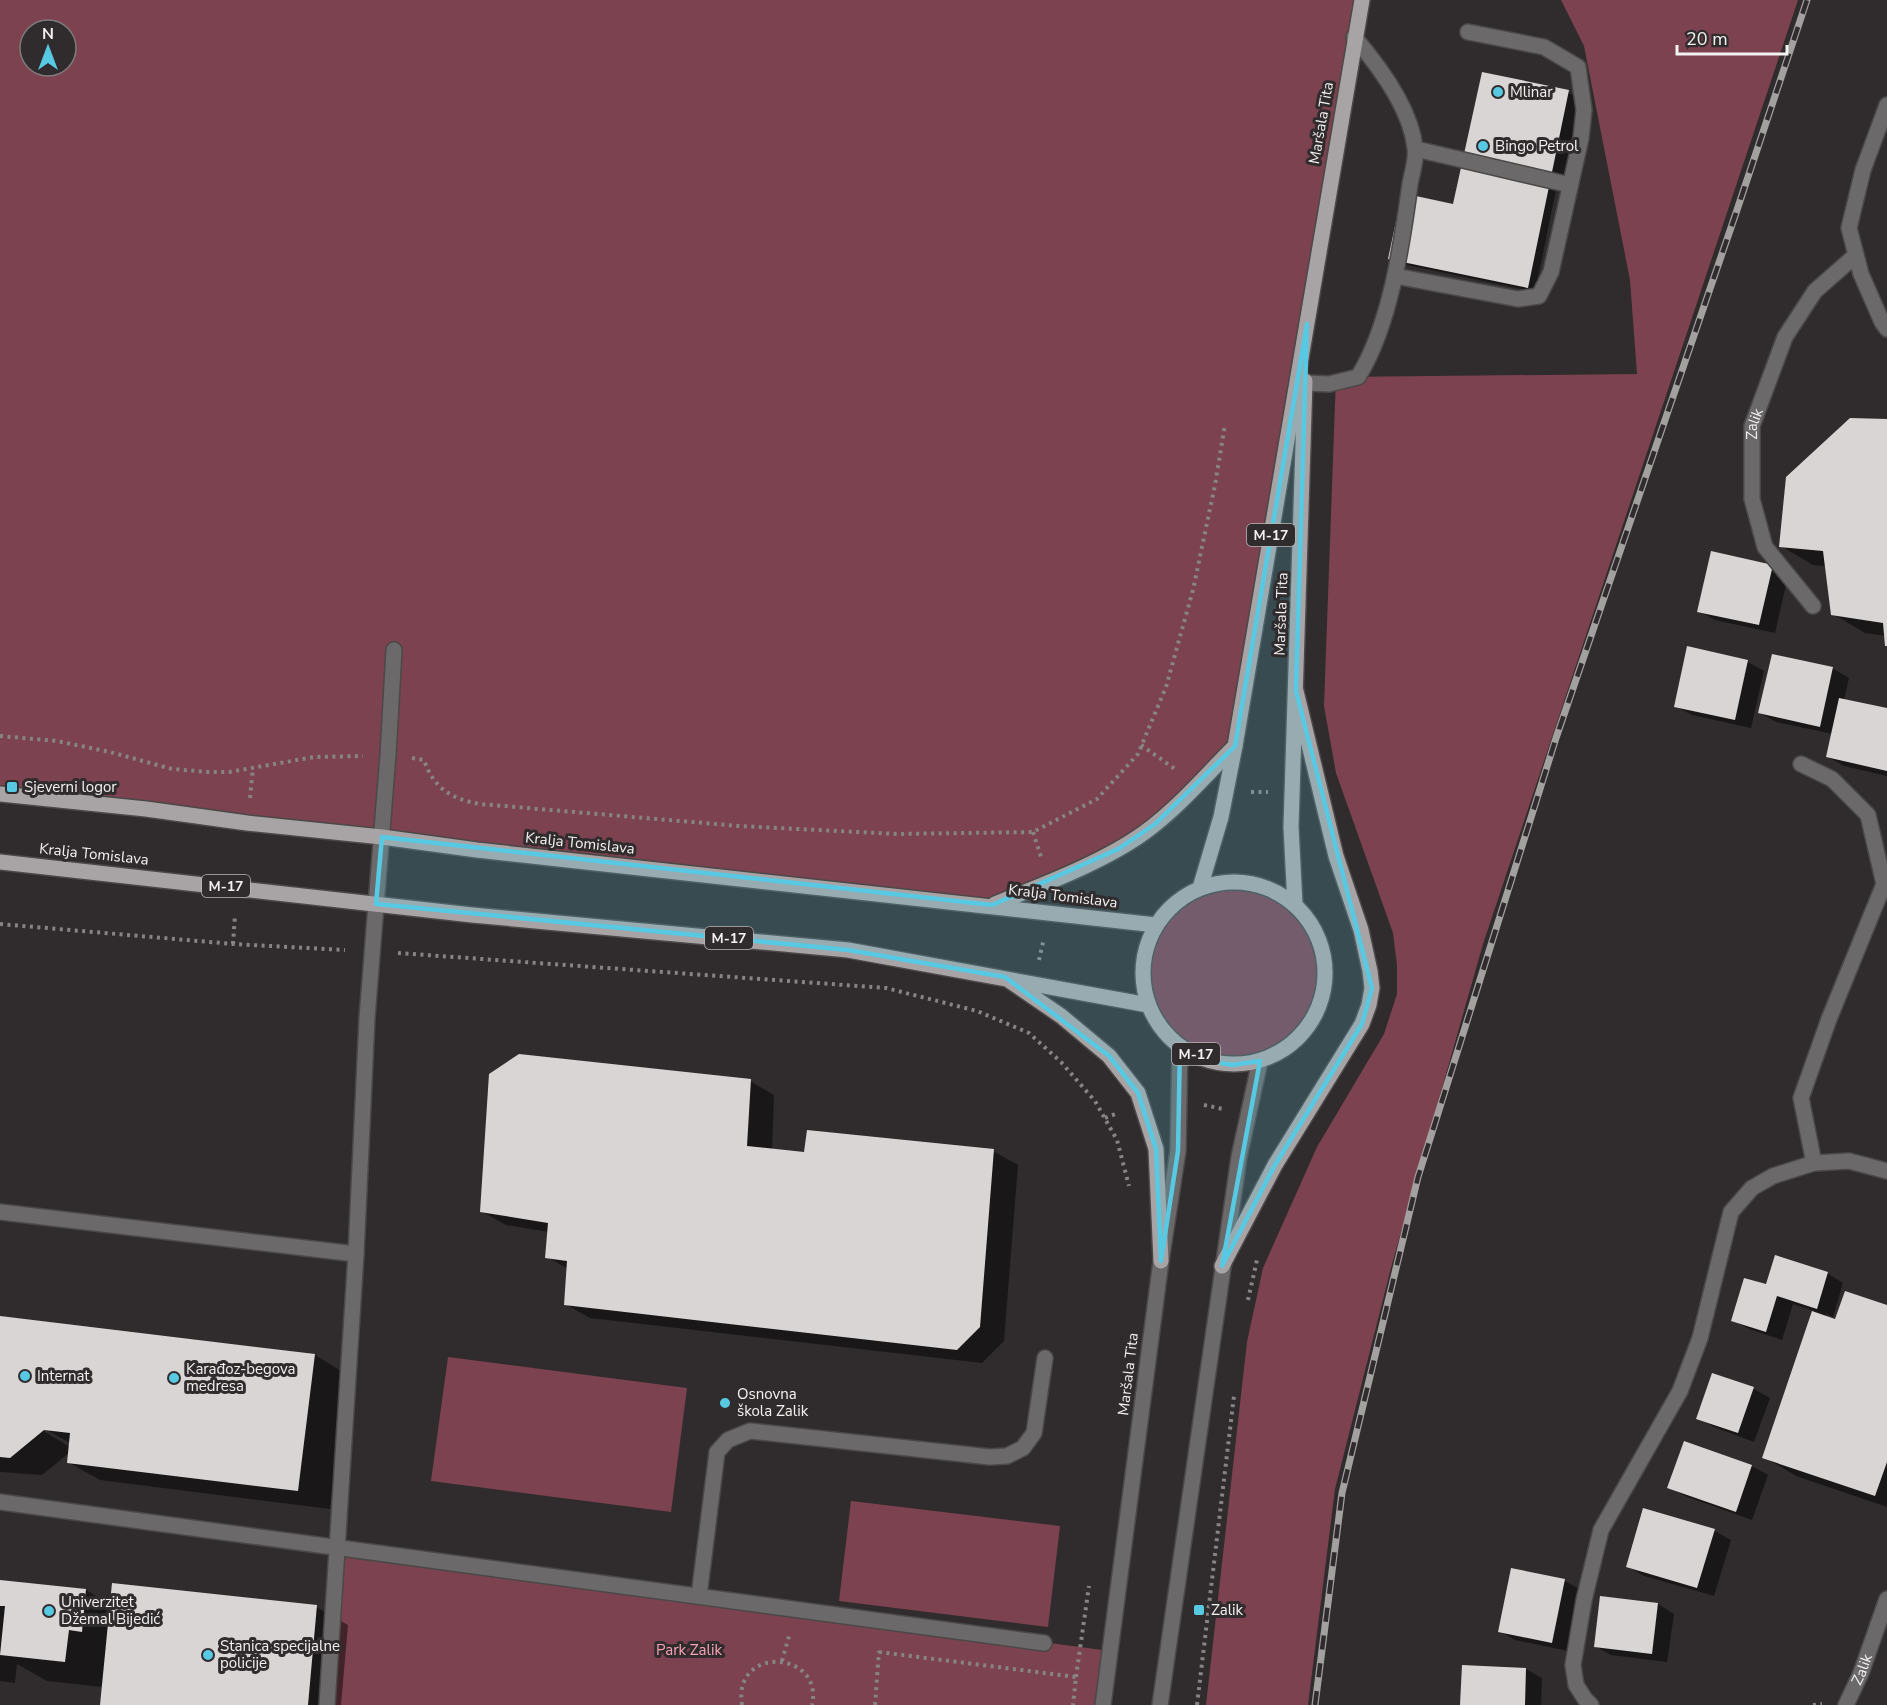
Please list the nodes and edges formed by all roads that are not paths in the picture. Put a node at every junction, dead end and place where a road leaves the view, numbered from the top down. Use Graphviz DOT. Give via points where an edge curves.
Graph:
graph roads {
  1 [pos="1362,0"];
  2 [pos="1468,32"];
  3 [pos="1354,37"];
  4 [pos="1887,105"];
  5 [pos="1416,149"];
  6 [pos="1570,185"];
  7 [pos="1856,255"];
  8 [pos="1395,276"];
  9 [pos="1307,324"];
  10 [pos="1887,329"];
  11 [pos="1305,383"];
  12 [pos="1813,606"];
  13 [pos="394,650"];
  14 [pos="1296,691"];
  15 [pos="1235,746"];
  16 [pos="1802,764"];
  17 [pos="0,794"];
  18 [pos="382,837"];
  19 [pos="0,862"];
  20 [pos="1200,888"];
  21 [pos="375,904"];
  22 [pos="1295,904"];
  23 [pos="992,905"];
  24 [pos="1156,925"];
  25 [pos="1005,977"];
  26 [pos="1148,1005"];
  27 [pos="1180,1046"];
  28 [pos="1260,1061"];
  29 [pos="1814,1163"];
  30 [pos="1887,1171"];
  31 [pos="0,1212"];
  32 [pos="356,1254"];
  33 [pos="1161,1261"];
  34 [pos="1222,1266"];
  35 [pos="1045,1358"];
  36 [pos="0,1502"];
  37 [pos="336,1548"];
  38 [pos="699,1596"];
  39 [pos="1887,1599"];
  40 [pos="1884,1617"];
  41 [pos="1044,1643"];
  42 [pos="327,1705"];
  43 [pos="1103,1705"];
  44 [pos="1160,1705"];
  45 [pos="1591,1705"];
  46 [pos="1846,1705"];
  1 -- 3 [label="main road, Maršala Tita / M-17"];
  2 -- 6 [label="street" via="1544,47 1578,67 1584,110"];
  3 -- 5 [label="street" via="1374,60 1407,115"];
  3 -- 9 [label="main road, Maršala Tita / M-17"];
  4 -- 7 [label="street" via="1863,170 1849,228"];
  5 -- 6 [label="street"];
  5 -- 8 [label="street"];
  6 -- 8 [label="street" via="1551,272 1539,296 1518,299"];
  7 -- 10 [label="street"];
  7 -- 12 [label="street, Zalik" via="1815,291 1785,337 1752,426 1752,499 1765,547"];
  8 -- 11 [label="street" via="1370,357 1358,377 1329,384"];
  9 -- 11 [label="main road, Maršala Tita / M-17"];
  9 -- 15 [label="main road, Maršala Tita / M-17"];
  11 -- 14 [label="main road, Maršala Tita / M-17"];
  13 -- 18 [label="street"];
  14 -- 22 [label="main road, Maršala Tita / M-17" via="1291,827"];
  14 -- 34 [label="main road" via="1372,988 1362,1024 1275,1165"];
  15 -- 20 [label="main road, Maršala Tita / M-17" via="1221,817"];
  15 -- 23 [label="main road" via="1143,834 1041,886"];
  16 -- 29 [label="street" via="1832,779 1868,815 1884,884 1828,1020 1802,1098"];
  17 -- 18 [label="main road, Kralja Tomislava"];
  18 -- 21 [label="street"];
  18 -- 23 [label="main road, Kralja Tomislava"];
  19 -- 21 [label="main road, Kralja Tomislava / M-17"];
  20 -- 22 [label="main road, M-17" via="1250,882 1274,890"];
  20 -- 24 [label="main road, M-17" via="1175,903"];
  21 -- 25 [label="main road, Kralja Tomislava / M-17" via="848,950"];
  21 -- 32 [label="street"];
  22 -- 28 [label="main road, M-17" via="1313,925 1324,951 1326,979 1320,1006 1306,1030 1285,1049"];
  23 -- 24 [label="main road, Kralja Tomislava"];
  24 -- 26 [label="main road, M-17" via="1145,951 1143,978"];
  25 -- 26 [label="main road, Kralja Tomislava / M-17"];
  25 -- 33 [label="main road" via="1109,1056 1138,1093 1156,1149"];
  26 -- 27 [label="main road, M-17" via="1161,1028"];
  27 -- 28 [label="main road, M-17" via="1205,1060 1232,1065"];
  27 -- 33 [label="street, Maršala Tita" via="1178,1151"];
  28 -- 34 [label="street" via="1239,1157"];
  29 -- 30 [label="street" via="1849,1161"];
  29 -- 45 [label="street" via="1773,1176 1752,1188 1731,1212 1700,1338 1680,1391 1601,1530 1573,1665 1576,1685"];
  31 -- 32 [label="street"];
  32 -- 37 [label="street"];
  33 -- 43 [label="street, Maršala Tita"];
  34 -- 44 [label="street"];
  35 -- 38 [label="street" via="1034,1433 1023,1448 1007,1456 750,1431 728,1440 717,1452"];
  36 -- 37 [label="street"];
  37 -- 38 [label="street"];
  37 -- 42 [label="street"];
  38 -- 41 [label="street"];
  39 -- 40 [label="street, Zalik"];
  40 -- 46 [label="street, Zalik"];
}
